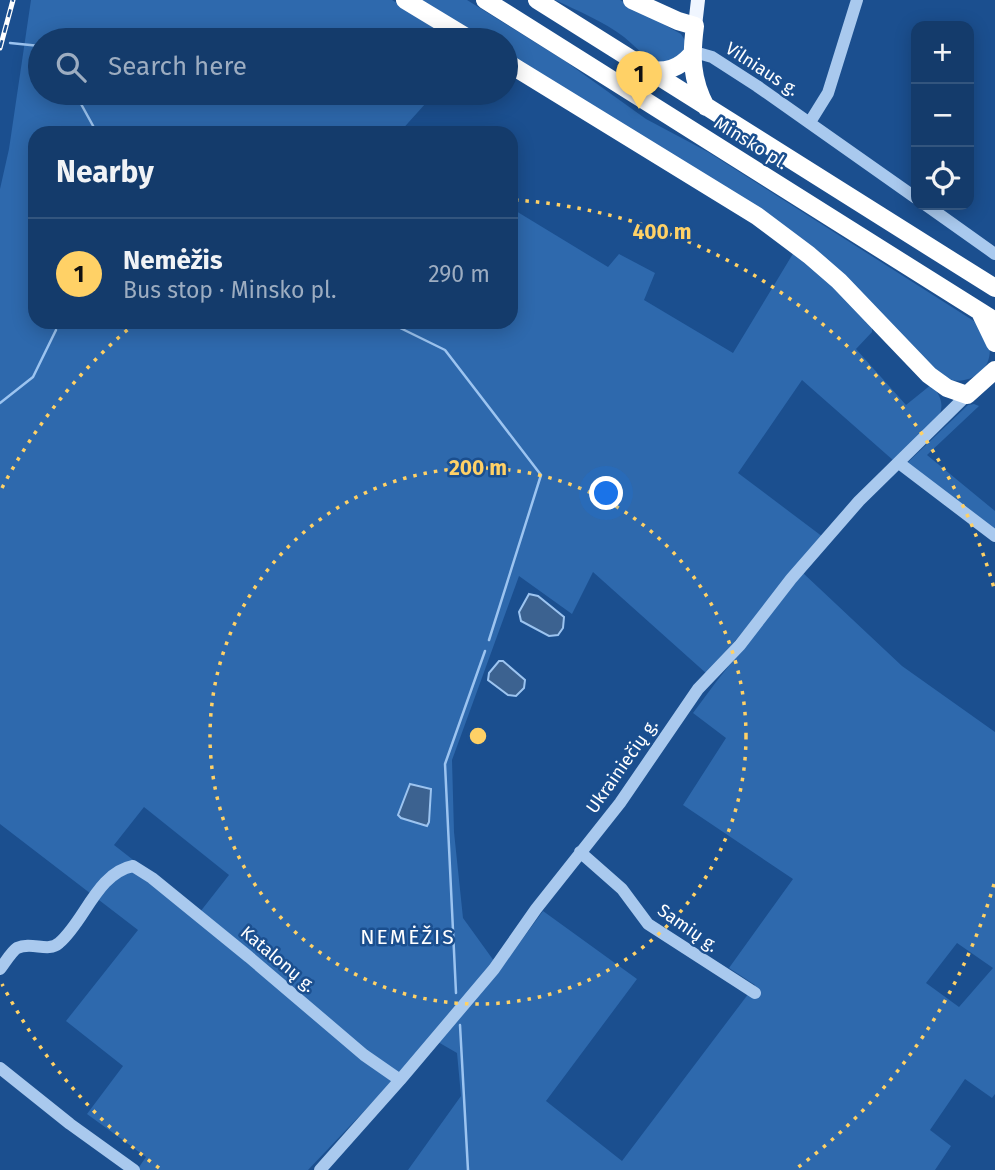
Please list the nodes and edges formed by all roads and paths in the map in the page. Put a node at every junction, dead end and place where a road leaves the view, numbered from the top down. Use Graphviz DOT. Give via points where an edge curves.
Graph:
graph roads {
  1 [pos="405,0"];
  2 [pos="485,0"];
  3 [pos="537,0"];
  4 [pos="632,0"];
  5 [pos="698,0"];
  6 [pos="857,0"];
  7 [pos="695,26"];
  8 [pos="451,28"];
  9 [pos="691,53"];
  10 [pos="518,69"];
  11 [pos="648,70"];
  12 [pos="706,107"];
  13 [pos="810,122"];
  14 [pos="911,194"];
  15 [pos="933,210"];
  16 [pos="995,254"];
  17 [pos="995,288"];
  18 [pos="979,311"];
  19 [pos="995,321"];
  20 [pos="995,343"];
  21 [pos="995,354"];
  22 [pos="990,374"];
  23 [pos="967,395"];
  24 [pos="899,463"];
  25 [pos="995,536"];
  26 [pos="580,852"];
  27 [pos="0,969"];
  28 [pos="755,993"];
  29 [pos="0,1068"];
  30 [pos="400,1080"];
  31 [pos="134,1170"];
  32 [pos="320,1170"];
  1 -- 8 [label="highway"];
  2 -- 18 [label="highway, Minsko pl."];
  3 -- 11 [label="highway, Minsko pl."];
  4 -- 7 [label="highway"];
  5 -- 7 [label="main road"];
  6 -- 13 [label="street" via="828,93"];
  7 -- 9 [label="highway"];
  9 -- 11 [label="highway" via="671,70"];
  9 -- 12 [label="highway" via="695,82"];
  9 -- 13 [label="street, Vilniaus g." via="712,57"];
  10 -- 23 [label="highway" via="757,216 839,281 929,375"];
  11 -- 12 [label="highway, Minsko pl."];
  12 -- 17 [label="highway, Minsko pl."];
  13 -- 14 [label="street, Vilniaus g."];
  15 -- 16 [label="street"];
  18 -- 19 [label="highway, Minsko pl."];
  18 -- 20 [label="highway"];
  21 -- 22 [label="highway"];
  22 -- 23 [label="highway"];
  23 -- 24 [label="street, Ukrainiečių g."];
  24 -- 25 [label="street"];
  24 -- 26 [label="street, Ukrainiečių g." via="859,501 698,689 620,803"];
  26 -- 28 [label="street, Samių g." via="664,937"];
  26 -- 30 [label="street, Ukrainiečių g." via="494,969"];
  27 -- 30 [label="street, Katalonų g." via="16,949 34,944 57,946 107,881 133,866"];
  29 -- 31 [label="street"];
  30 -- 32 [label="street, Ukrainiečių g."];
}
